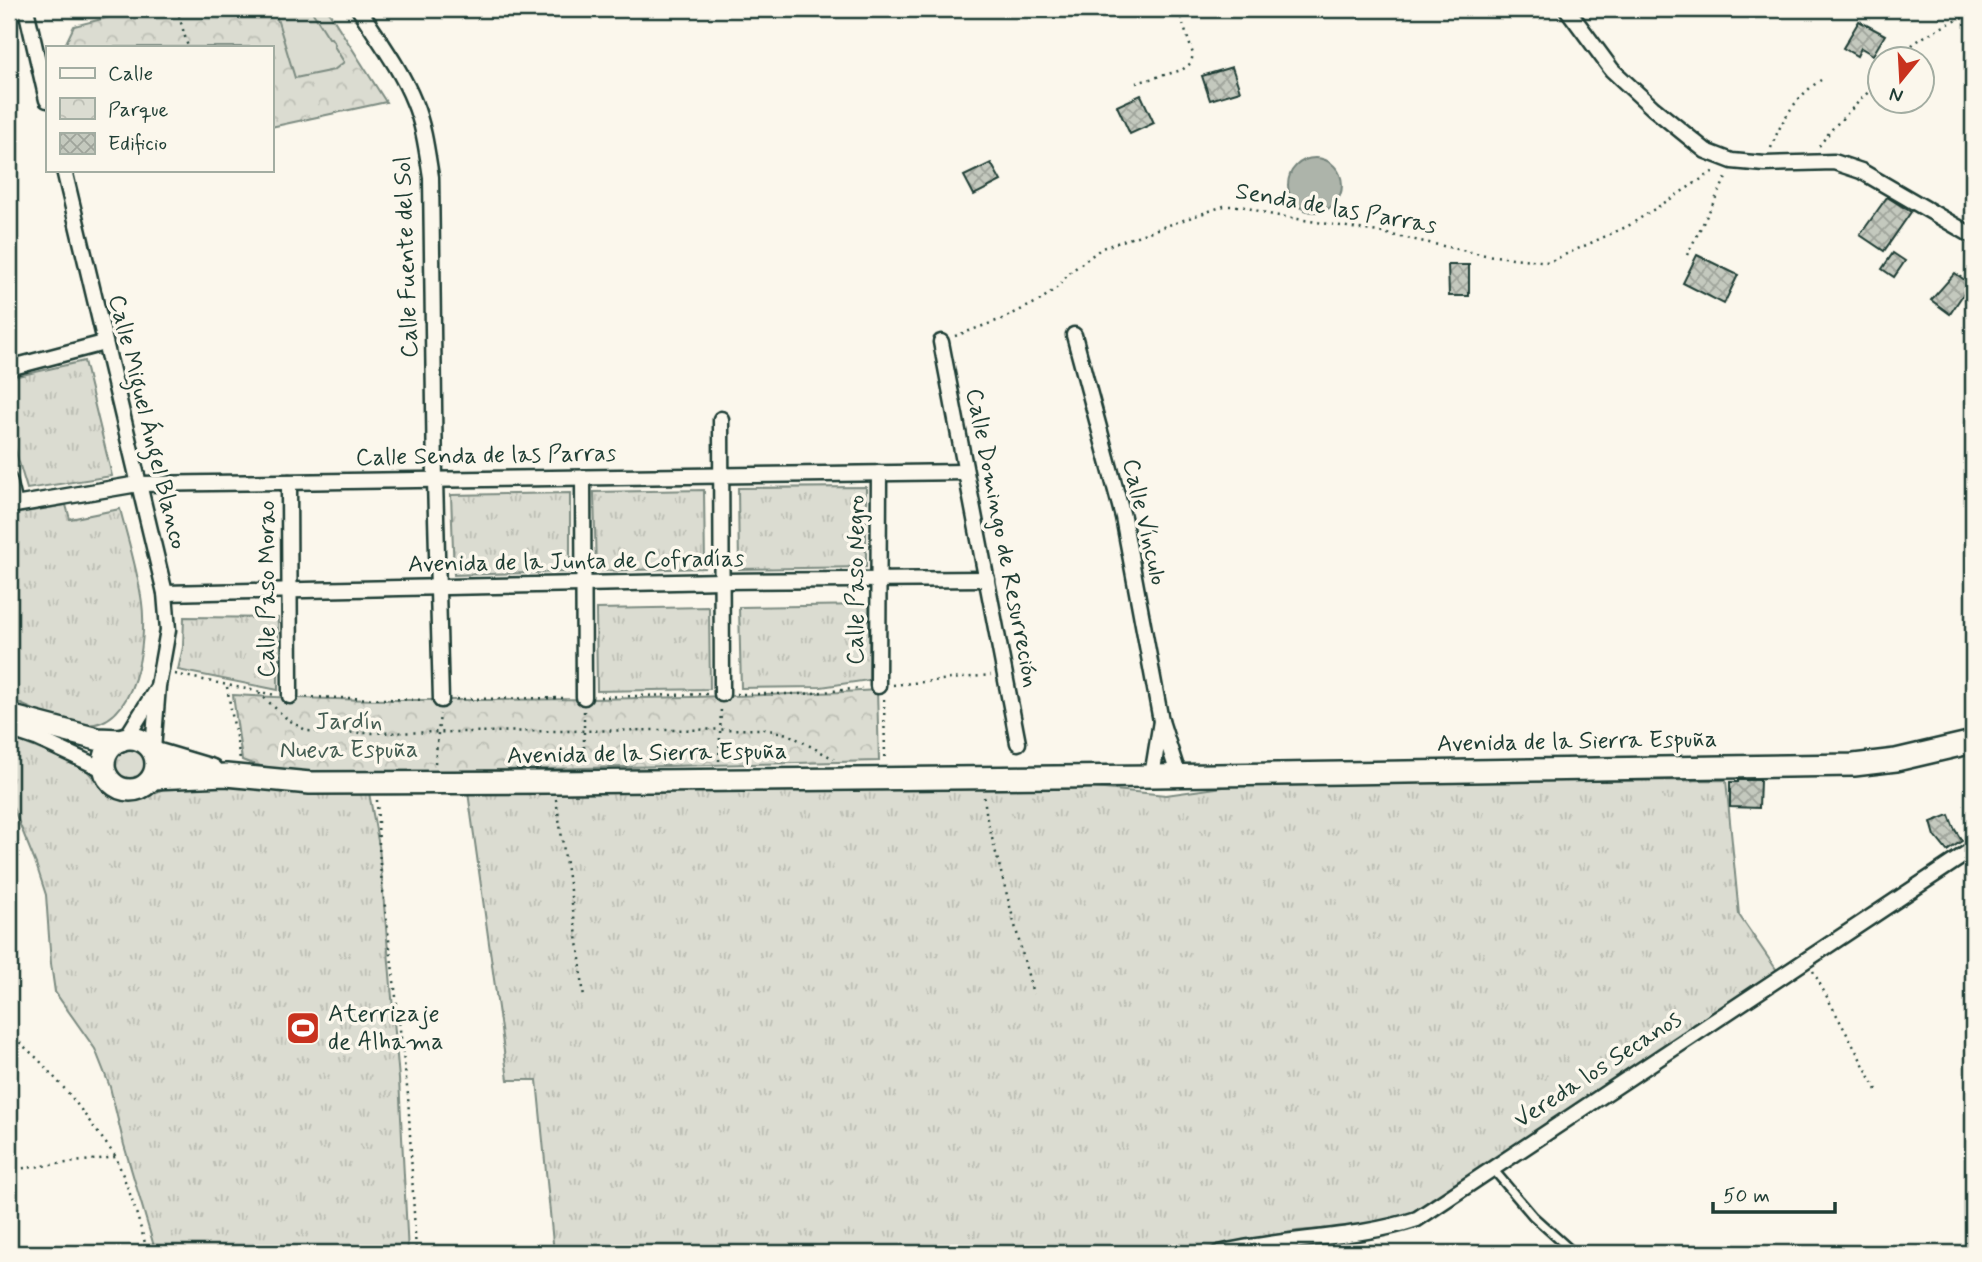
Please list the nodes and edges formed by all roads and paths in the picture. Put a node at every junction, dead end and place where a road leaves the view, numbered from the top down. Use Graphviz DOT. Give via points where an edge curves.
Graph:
graph roads {
  1 [pos="17,9"];
  2 [pos="26,9"];
  3 [pos="177,9"];
  4 [pos="359,9"];
  5 [pos="1178,9"];
  6 [pos="1567,9"];
  7 [pos="1973,14"];
  8 [pos="9,17"];
  9 [pos="188,46"];
  10 [pos="1911,46"];
  11 [pos="1821,80"];
  12 [pos="1136,83"];
  13 [pos="1867,93"];
  14 [pos="46,96"];
  15 [pos="1732,161"];
  16 [pos="1765,164"];
  17 [pos="1806,164"];
  18 [pos="64,172"];
  19 [pos="1973,236"];
  20 [pos="1687,255"];
  21 [pos="1074,335"];
  22 [pos="941,342"];
  23 [pos="104,343"];
  24 [pos="9,368"];
  25 [pos="721,419"];
  26 [pos="965,472"];
  27 [pos="879,473"];
  28 [pos="721,476"];
  29 [pos="583,478"];
  30 [pos="9,480"];
  31 [pos="435,480"];
  32 [pos="289,482"];
  33 [pos="138,484"];
  34 [pos="12,506"];
  35 [pos="987,579"];
  36 [pos="879,580"];
  37 [pos="722,581"];
  38 [pos="584,584"];
  39 [pos="439,587"];
  40 [pos="290,590"];
  41 [pos="165,593"];
  42 [pos="993,674"];
  43 [pos="165,684"];
  44 [pos="881,686"];
  45 [pos="227,687"];
  46 [pos="259,693"];
  47 [pos="722,694"];
  48 [pos="290,696"];
  49 [pos="584,697"];
  50 [pos="441,700"];
  51 [pos="12,720"];
  52 [pos="1161,721"];
  53 [pos="720,729"];
  54 [pos="584,730"];
  55 [pos="438,732"];
  56 [pos="124,739"];
  57 [pos="1973,742"];
  58 [pos="1018,743"];
  59 [pos="153,751"];
  60 [pos="836,761"];
  61 [pos="104,765"];
  62 [pos="886,766"];
  63 [pos="719,768"];
  64 [pos="234,770"];
  65 [pos="584,771"];
  66 [pos="435,773"];
  67 [pos="1178,774"];
  68 [pos="1152,776"];
  69 [pos="980,777"];
  70 [pos="1069,777"];
  71 [pos="153,778"];
  72 [pos="553,782"];
  73 [pos="376,793"];
  74 [pos="1973,849"];
  75 [pos="1807,959"];
  76 [pos="1033,994"];
  77 [pos="584,999"];
  78 [pos="9,1033"];
  79 [pos="1877,1090"];
  80 [pos="116,1157"];
  81 [pos="1491,1168"];
  82 [pos="9,1170"];
  83 [pos="1861,1244"];
  84 [pos="148,1253"];
  85 [pos="416,1253"];
  86 [pos="1219,1253"];
  87 [pos="1574,1253"];
  88 [pos="1864,1253"];
  1 -- 8 [label="street"];
  2 -- 14 [label="street"];
  3 -- 9 [label="path"];
  4 -- 31 [label="street, Calle Fuente del Sol" via="415,104 432,177"];
  5 -- 12 [label="path" via="1193,54 1191,64"];
  6 -- 15 [label="street" via="1612,70 1653,108 1706,151"];
  7 -- 10 [label="path" via="1928,33"];
  11 -- 16 [label="path" via="1804,91 1787,114"];
  13 -- 17 [label="path"];
  15 -- 16 [label="street"];
  15 -- 20 [label="path"];
  15 -- 22 [label="path, Senda de las Parras" via="1628,226 1549,262 1485,255 1224,206 1102,248 1039,302"];
  16 -- 17 [label="street"];
  17 -- 19 [label="street" via="1834,162 1861,171"];
  18 -- 23 [label="street, Calle Miguel Ángel Blanco"];
  21 -- 52 [label="street, Calle Vínculo" via="1123,517"];
  22 -- 26 [label="street, Calle Domingo de Resurreción"];
  23 -- 24 [label="street"];
  23 -- 33 [label="street, Calle Miguel Ángel Blanco"];
  25 -- 28 [label="street"];
  26 -- 27 [label="street, Calle Senda de las Parras"];
  26 -- 35 [label="street, Calle Domingo de Resurreción"];
  27 -- 28 [label="street, Calle Senda de las Parras"];
  27 -- 36 [label="street, Calle Paso Negro"];
  28 -- 29 [label="street, Calle Senda de las Parras"];
  28 -- 37 [label="street"];
  29 -- 31 [label="street, Calle Senda de las Parras"];
  29 -- 38 [label="street"];
  30 -- 34 [label="street"];
  31 -- 32 [label="street, Calle Senda de las Parras"];
  31 -- 39 [label="street, Calle Fuente del Sol"];
  32 -- 33 [label="street, Calle Senda de las Parras"];
  32 -- 40 [label="street, Calle Paso Morao"];
  33 -- 34 [label="street, Calle Senda de las Parras"];
  33 -- 41 [label="street, Calle Miguel Ángel Blanco"];
  35 -- 36 [label="street, Avenida de la Junta de Cofradías"];
  35 -- 58 [label="street, Calle Domingo de Resurreción"];
  36 -- 37 [label="street, Avenida de la Junta de Cofradías"];
  36 -- 44 [label="street, Calle Paso Negro"];
  37 -- 38 [label="street, Avenida de la Junta de Cofradías"];
  37 -- 47 [label="street"];
  38 -- 39 [label="street, Avenida de la Junta de Cofradías"];
  38 -- 49 [label="street"];
  39 -- 40 [label="street, Avenida de la Junta de Cofradías"];
  39 -- 50 [label="street, Calle Fuente del Sol"];
  40 -- 41 [label="street, Avenida de la Junta de Cofradías"];
  40 -- 48 [label="street, Calle Paso Morao"];
  41 -- 43 [label="street, Calle Miguel Ángel Blanco"];
  42 -- 44 [label="path"];
  43 -- 45 [label="path" via="174,674"];
  43 -- 56 [label="street, Calle Miguel Ángel Blanco"];
  43 -- 59 [label="street, Calle Miguel Ángel Blanco"];
  44 -- 47 [label="path" via="803,694"];
  44 -- 62 [label="path"];
  45 -- 46 [label="path"];
  45 -- 64 [label="path"];
  46 -- 48 [label="path"];
  46 -- 55 [label="path" via="307,731"];
  47 -- 49 [label="path"];
  47 -- 53 [label="path"];
  48 -- 50 [label="path"];
  49 -- 50 [label="path"];
  49 -- 54 [label="path"];
  50 -- 55 [label="path"];
  51 -- 56 [label="main road" via="97,739"];
  51 -- 61 [label="main road"];
  52 -- 67 [label="street, Calle Vínculo"];
  52 -- 68 [label="street, Calle Vínculo"];
  53 -- 54 [label="path"];
  53 -- 60 [label="path" via="788,734"];
  53 -- 63 [label="path"];
  54 -- 55 [label="path"];
  54 -- 65 [label="path"];
  55 -- 66 [label="path"];
  56 -- 59 [label="main road" via="141,740"];
  56 -- 61 [label="main road" via="110,748"];
  57 -- 67 [label="main road, Avenida de la Sierra Espuña" via="1854,765"];
  59 -- 64 [label="main road, Avenida de la Sierra Espuña"];
  59 -- 71 [label="main road" via="157,769"];
  61 -- 71 [label="main road" via="114,785 131,791"];
  64 -- 71 [label="main road, Avenida de la Sierra Espuña"];
  64 -- 72 [label="main road, Avenida de la Sierra Espuña" via="310,783"];
  67 -- 68 [label="main road, Avenida de la Sierra Espuña"];
  67 -- 70 [label="main road, Avenida de la Sierra Espuña" via="1175,785 1146,788"];
  68 -- 70 [label="main road, Avenida de la Sierra Espuña"];
  69 -- 70 [label="main road, Avenida de la Sierra Espuña"];
  69 -- 72 [label="main road, Avenida de la Sierra Espuña"];
  69 -- 76 [label="path"];
  72 -- 77 [label="path"];
  73 -- 85 [label="path" via="380,866 408,1095"];
  74 -- 75 [label="street, Vereda los Secanos"];
  75 -- 79 [label="path"];
  75 -- 81 [label="street, Vereda los Secanos"];
  78 -- 80 [label="path" via="38,1059"];
  80 -- 82 [label="path"];
  80 -- 84 [label="path"];
  81 -- 86 [label="street, Vereda los Secanos" via="1417,1219 1387,1229"];
  81 -- 87 [label="lane" via="1532,1216"];
  83 -- 88 [label="path"];
}
